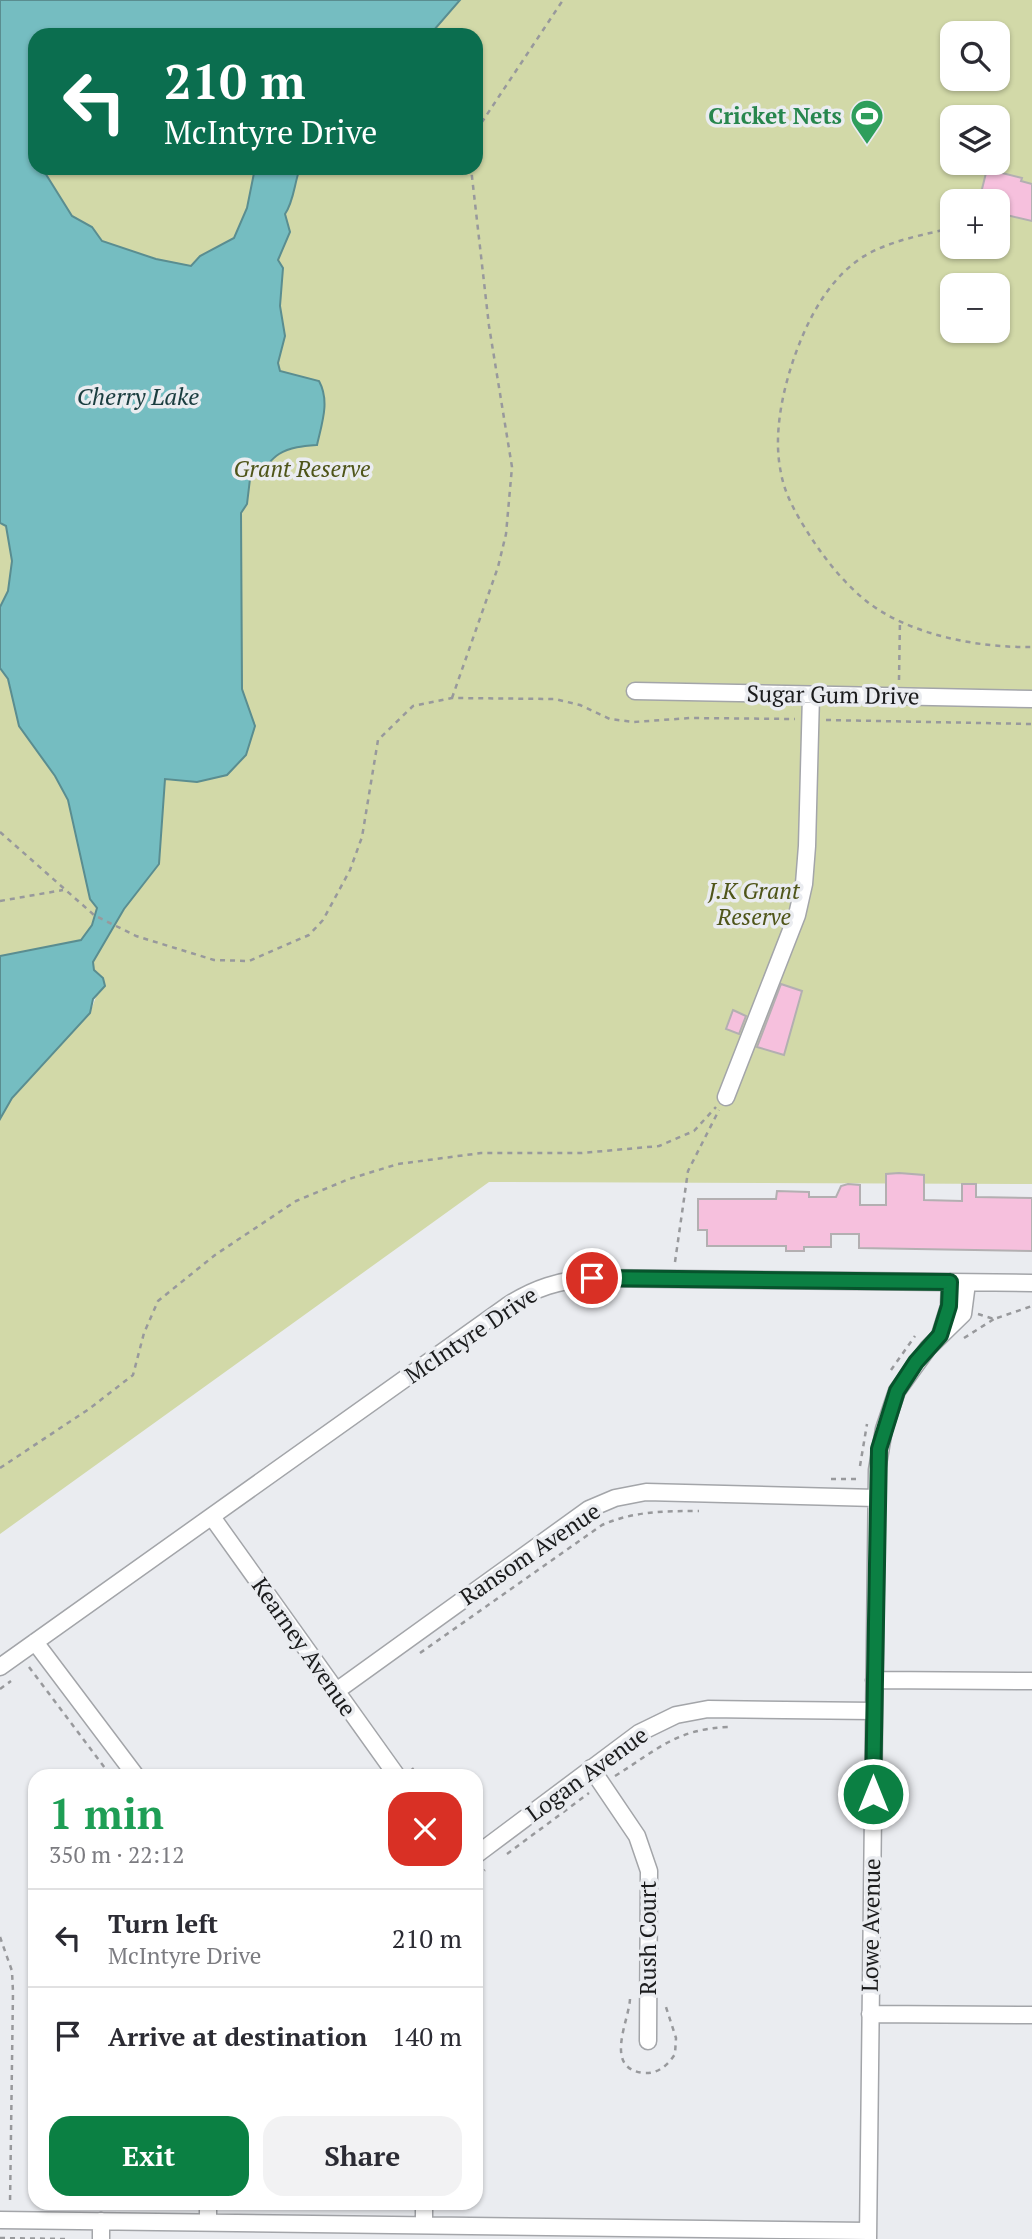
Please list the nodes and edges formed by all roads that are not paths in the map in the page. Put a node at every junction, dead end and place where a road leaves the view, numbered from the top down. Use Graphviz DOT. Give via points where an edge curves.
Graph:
graph roads {
  1 [pos="635,691"];
  2 [pos="811,695"];
  3 [pos="1032,699"];
  4 [pos="726,1097"];
  5 [pos="950,1282"];
  6 [pos="967,1283"];
  7 [pos="1032,1283"];
  8 [pos="940,1335"];
  9 [pos="876,1498"];
  10 [pos="212,1517"];
  11 [pos="41,1649"];
  12 [pos="0,1667"];
  13 [pos="874,1680"];
  14 [pos="1032,1681"];
  15 [pos="335,1692"];
  16 [pos="874,1711"];
  17 [pos="591,1768"];
  18 [pos="131,1769"];
  19 [pos="392,1769"];
  20 [pos="483,1850"];
  21 [pos="870,2014"];
  22 [pos="1032,2015"];
  23 [pos="648,2040"];
  24 [pos="208,2210"];
  25 [pos="424,2210"];
  26 [pos="0,2220"];
  27 [pos="102,2221"];
  28 [pos="208,2222"];
  29 [pos="424,2223"];
  30 [pos="868,2235"];
  31 [pos="101,2239"];
  1 -- 2 [label="street, Sugar Gum Drive"];
  2 -- 3 [label="street, Sugar Gum Drive"];
  2 -- 4 [label="street" via="804,884 797,915"];
  5 -- 6 [label="street, McIntyre Drive"];
  5 -- 8 [label="street, Lowe Avenue"];
  5 -- 10 [label="street, McIntyre Drive" via="576,1279 535,1289"];
  6 -- 7 [label="street, McIntyre Drive"];
  6 -- 8 [label="street, Lowe Avenue" via="965,1308 956,1323"];
  8 -- 9 [label="street, Lowe Avenue" via="905,1377 889,1410 879,1449"];
  9 -- 13 [label="street, Lowe Avenue"];
  9 -- 15 [label="street, Ransom Avenue" via="646,1492 615,1498 589,1509"];
  10 -- 11 [label="street, McIntyre Drive"];
  10 -- 15 [label="street, Kearney Avenue"];
  11 -- 12 [label="street, McIntyre Drive"];
  11 -- 18 [label="street"];
  13 -- 14 [label="street"];
  13 -- 16 [label="street, Lowe Avenue"];
  15 -- 19 [label="street, Kearney Avenue"];
  16 -- 17 [label="street, Logan Avenue" via="708,1709 676,1715 639,1733"];
  16 -- 21 [label="street, Lowe Avenue"];
  17 -- 20 [label="street, Logan Avenue"];
  17 -- 23 [label="street, Rush Court" via="637,1836 649,1871"];
  21 -- 22 [label="street"];
  21 -- 30 [label="street, Lowe Avenue"];
  24 -- 28 [label="street"];
  25 -- 29 [label="street"];
  26 -- 27 [label="street"];
  27 -- 28 [label="street"];
  27 -- 31 [label="street"];
  28 -- 29 [label="street"];
  29 -- 30 [label="street"];
}
